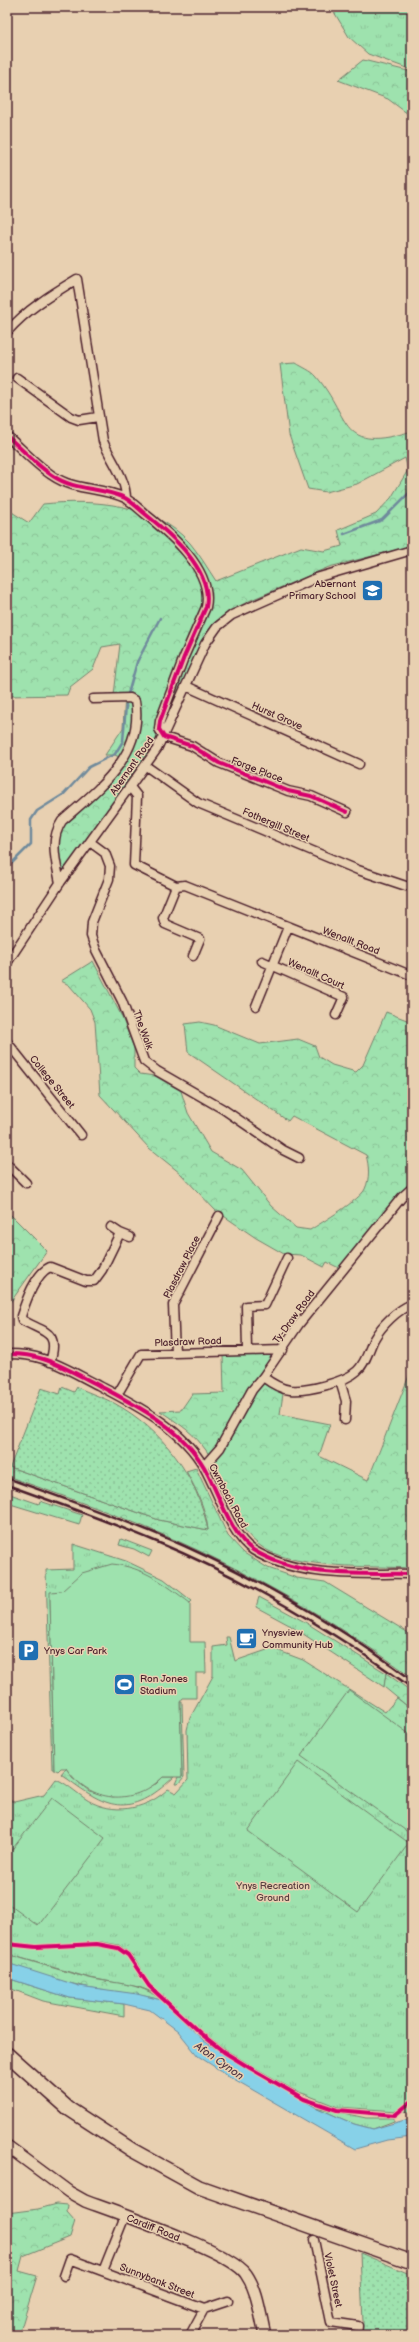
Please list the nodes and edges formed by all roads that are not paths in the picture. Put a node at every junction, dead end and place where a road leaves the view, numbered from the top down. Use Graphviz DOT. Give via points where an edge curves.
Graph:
graph roads {
  1 [pos="7,332"];
  2 [pos="17,378"];
  3 [pos="98,417"];
  4 [pos="7,436"];
  5 [pos="126,499"];
  6 [pos="412,550"];
  7 [pos="186,686"];
  8 [pos="93,700"];
  9 [pos="164,737"];
  10 [pos="359,764"];
  11 [pos="146,766"];
  12 [pos="130,787"];
  13 [pos="347,812"];
  14 [pos="90,842"];
  15 [pos="60,884"];
  16 [pos="176,886"];
  17 [pos="406,886"];
  18 [pos="288,927"];
  19 [pos="193,956"];
  20 [pos="262,961"];
  21 [pos="7,963"];
  22 [pos="272,966"];
  23 [pos="408,974"];
  24 [pos="256,1006"];
  25 [pos="336,1015"];
  26 [pos="7,1042"];
  27 [pos="81,1134"];
  28 [pos="299,1158"];
  29 [pos="7,1164"];
  30 [pos="26,1183"];
  31 [pos="412,1188"];
  32 [pos="219,1216"];
  33 [pos="111,1227"];
  34 [pos="120,1233"];
  35 [pos="130,1237"];
  36 [pos="287,1258"];
  37 [pos="412,1304"];
  38 [pos="247,1350"];
  39 [pos="283,1350"];
  40 [pos="175,1353"];
  41 [pos="7,1354"];
  42 [pos="50,1362"];
  43 [pos="263,1377"];
  44 [pos="340,1381"];
  45 [pos="117,1395"];
  46 [pos="345,1420"];
  47 [pos="204,1466"];
  48 [pos="412,1574"];
  49 [pos="7,2054"];
  50 [pos="7,2146"];
  51 [pos="125,2216"];
  52 [pos="314,2240"];
  53 [pos="412,2262"];
  54 [pos="103,2271"];
  55 [pos="64,2276"];
  56 [pos="228,2301"];
  57 [pos="204,2309"];
  58 [pos="190,2335"];
  59 [pos="265,2335"];
  60 [pos="357,2335"];
  1 -- 3 [label="street" via="45,299 77,279"];
  2 -- 3 [label="street" via="71,417 79,420"];
  3 -- 5 [label="street" via="108,456 126,489"];
  4 -- 5 [label="street" via="52,476 77,487"];
  5 -- 9 [label="street" via="185,549 206,588 208,600 160,721 159,729"];
  6 -- 7 [label="street, Abernant Road" via="333,571 232,615 217,627 205,644"];
  7 -- 9 [label="street, Abernant Road"];
  7 -- 10 [label="street, Hurst Grove"];
  8 -- 15 [label="street" via="130,698 135,701 133,737 127,754 117,769 62,821 56,830 53,840"];
  9 -- 11 [label="street, Abernant Road"];
  9 -- 13 [label="street, Forge Place" via="192,746 219,763 288,790 311,796"];
  11 -- 12 [label="street, Abernant Road"];
  11 -- 17 [label="street, Fothergill Street" via="198,803 358,870"];
  12 -- 14 [label="street, Abernant Road"];
  12 -- 16 [label="street, Wenallt Road" via="137,796 134,865"];
  14 -- 15 [label="street, Abernant Road"];
  14 -- 28 [label="street, The Walk" via="105,853 110,866 110,879 92,922 91,936 122,1001 144,1061"];
  15 -- 21 [label="street, Abernant Road"];
  16 -- 18 [label="street, Wenallt Road" via="185,885"];
  16 -- 19 [label="street" via="163,918 165,924 200,939"];
  18 -- 22 [label="street"];
  18 -- 23 [label="street, Wenallt Road"];
  20 -- 22 [label="street, Wenallt Court"];
  22 -- 24 [label="street"];
  22 -- 25 [label="street, Wenallt Court" via="344,997"];
  26 -- 27 [label="street, College Street"];
  29 -- 30 [label="street"];
  31 -- 39 [label="street, Ty-Draw Road" via="402,1196 299,1324"];
  32 -- 40 [label="street, Plasdraw Place" via="173,1305"];
  33 -- 34 [label="street"];
  34 -- 35 [label="street"];
  34 -- 42 [label="street" via="94,1281 86,1281 50,1267 44,1270 32,1290 21,1316 22,1320 48,1331 53,1339 54,1348"];
  36 -- 38 [label="street" via="265,1305 246,1306"];
  37 -- 44 [label="street" via="394,1316 380,1331 358,1371"];
  38 -- 39 [label="street, Plasdraw Road"];
  38 -- 40 [label="street, Plasdraw Road"];
  39 -- 43 [label="street, Ty-Draw Road"];
  40 -- 45 [label="street, Plasdraw Road" via="141,1354"];
  41 -- 42 [label="street, Cwmbach Road"];
  42 -- 45 [label="street, Cwmbach Road"];
  43 -- 44 [label="street" via="272,1384 290,1390"];
  43 -- 47 [label="street, Ty-Draw Road" via="252,1390 220,1448"];
  44 -- 46 [label="street" via="346,1401"];
  45 -- 47 [label="street, Cwmbach Road" via="151,1414 174,1431"];
  47 -- 48 [label="street, Cwmbach Road" via="234,1528 251,1549 277,1562 311,1571"];
  49 -- 53 [label="main road" via="69,2109 132,2150 200,2187"];
  50 -- 51 [label="main road, Cardiff Road" via="70,2192"];
  51 -- 54 [label="street, Sunnybank Street"];
  51 -- 59 [label="main road, Cardiff Road" via="212,2251 246,2272"];
  52 -- 60 [label="street, Violet Street" via="331,2322 358,2326"];
  54 -- 55 [label="street, Sunnybank Street" via="70,2259"];
  54 -- 57 [label="street, Sunnybank Street"];
  56 -- 57 [label="street"];
  57 -- 58 [label="street"];
}
